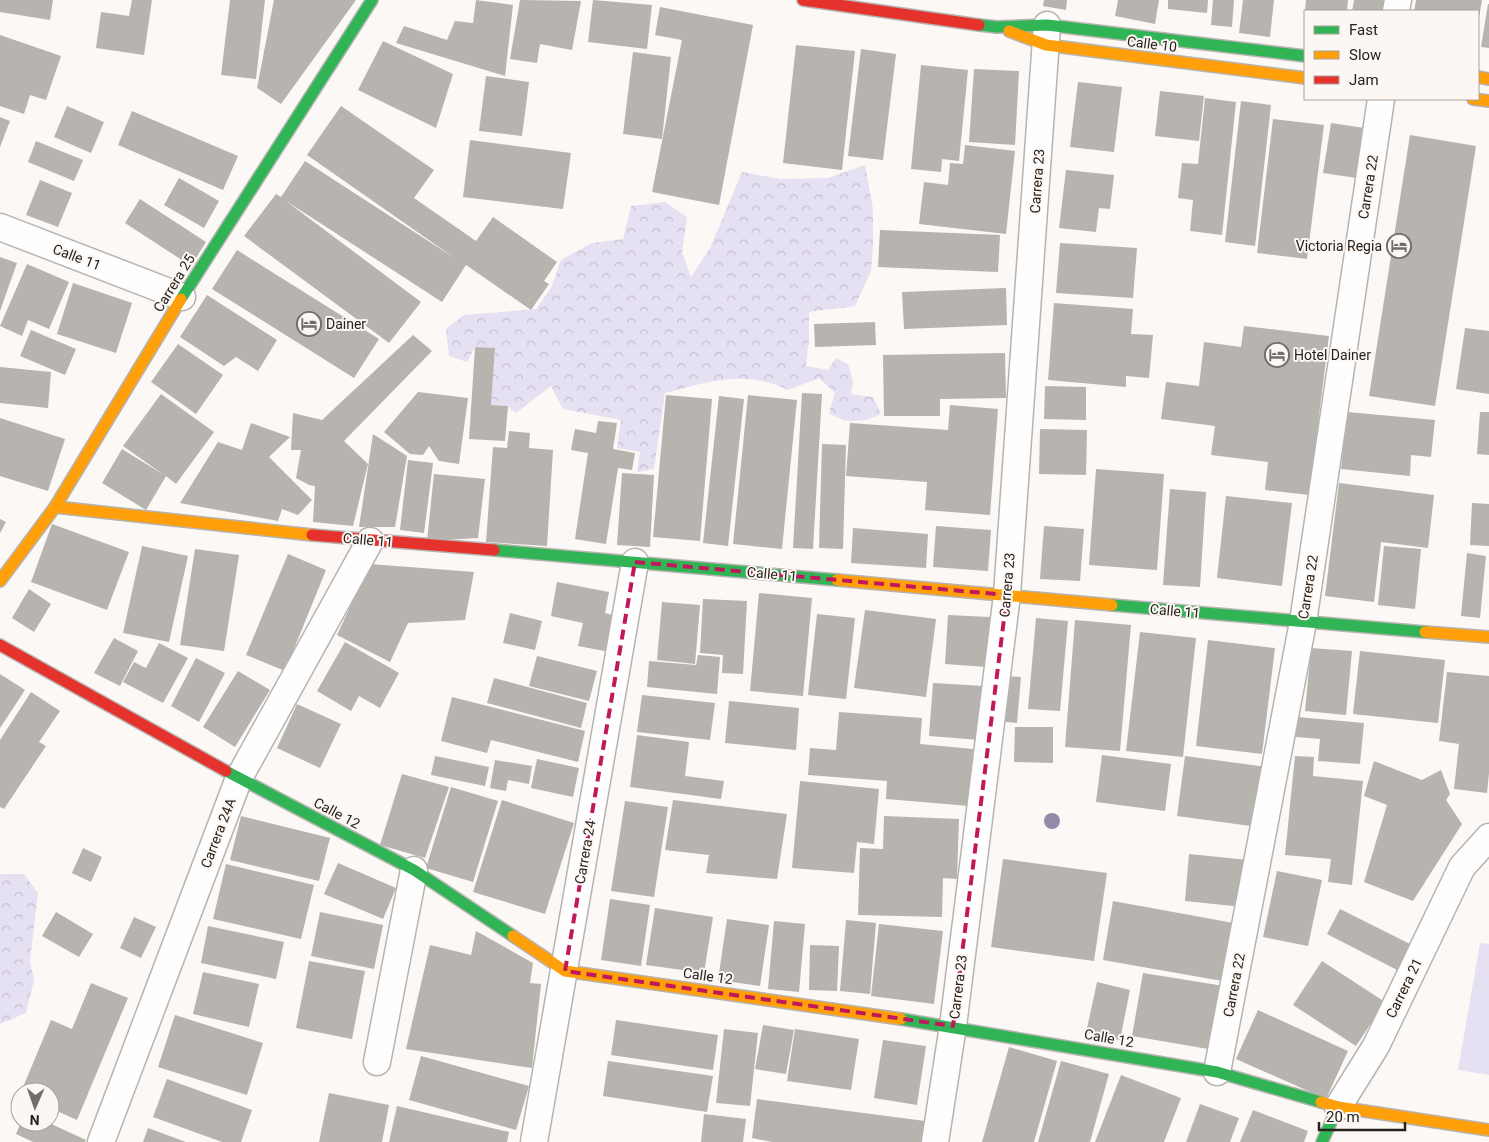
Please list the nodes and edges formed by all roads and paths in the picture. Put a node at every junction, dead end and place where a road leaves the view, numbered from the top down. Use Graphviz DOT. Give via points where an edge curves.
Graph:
graph roads {
  1 [pos="372,0"];
  2 [pos="804,0"];
  3 [pos="910,8"];
  4 [pos="997,27"];
  5 [pos="1046,35"];
  6 [pos="1304,56"];
  7 [pos="1304,78"];
  8 [pos="1381,100"];
  9 [pos="0,227"];
  10 [pos="182,297"];
  11 [pos="55,508"];
  12 [pos="370,541"];
  13 [pos="635,562"];
  14 [pos="0,581"];
  15 [pos="1007,595"];
  16 [pos="1303,622"];
  17 [pos="1489,637"];
  18 [pos="0,645"];
  19 [pos="239,778"];
  20 [pos="1489,838"];
  21 [pos="414,870"];
  22 [pos="565,972"];
  23 [pos="953,1026"];
  24 [pos="377,1062"];
  25 [pos="1217,1072"];
  26 [pos="1338,1106"];
  27 [pos="1489,1130"];
  28 [pos="101,1142"];
  29 [pos="534,1142"];
  30 [pos="935,1142"];
  31 [pos="1322,1142"];
  1 -- 10 [label="street, Carrera 25"];
  2 -- 3 [label="street, Calle 10"];
  3 -- 4 [label="street, Calle 10"];
  4 -- 5 [label="street, Calle 10"];
  4 -- 5 [label="street, Calle 10"];
  5 -- 6 [label="street, Calle 10"];
  5 -- 7 [label="street, Calle 10"];
  5 -- 15 [label="street, Carrera 23"];
  8 -- 16 [label="street, Carrera 22"];
  9 -- 10 [label="street, Calle 11"];
  10 -- 11 [label="street, Carrera 25"];
  11 -- 12 [label="street, Calle 11"];
  11 -- 14 [label="street, Carrera 25"];
  12 -- 13 [label="street, Calle 11"];
  12 -- 19 [label="street, Carrera 24A"];
  13 -- 15 [label="street, Calle 11"];
  13 -- 22 [label="street, Carrera 24"];
  15 -- 16 [label="street, Calle 11"];
  15 -- 23 [label="street, Carrera 23"];
  16 -- 17 [label="street, Calle 11"];
  16 -- 25 [label="street, Carrera 22"];
  18 -- 19 [label="street, Calle 12"];
  19 -- 21 [label="street, Calle 12"];
  19 -- 28 [label="street, Carrera 24A"];
  20 -- 26 [label="street, Carrera 21" via="1462,867 1376,1046"];
  21 -- 22 [label="street, Calle 12"];
  21 -- 24 [label="street"];
  22 -- 23 [label="street, Calle 12"];
  22 -- 29 [label="street, Carrera 24"];
  23 -- 25 [label="street, Calle 12"];
  23 -- 30 [label="street, Carrera 23"];
  25 -- 26 [label="street, Calle 12"];
  26 -- 27 [label="street, Calle 12"];
  26 -- 31 [label="street, Carrera 21"];
}
